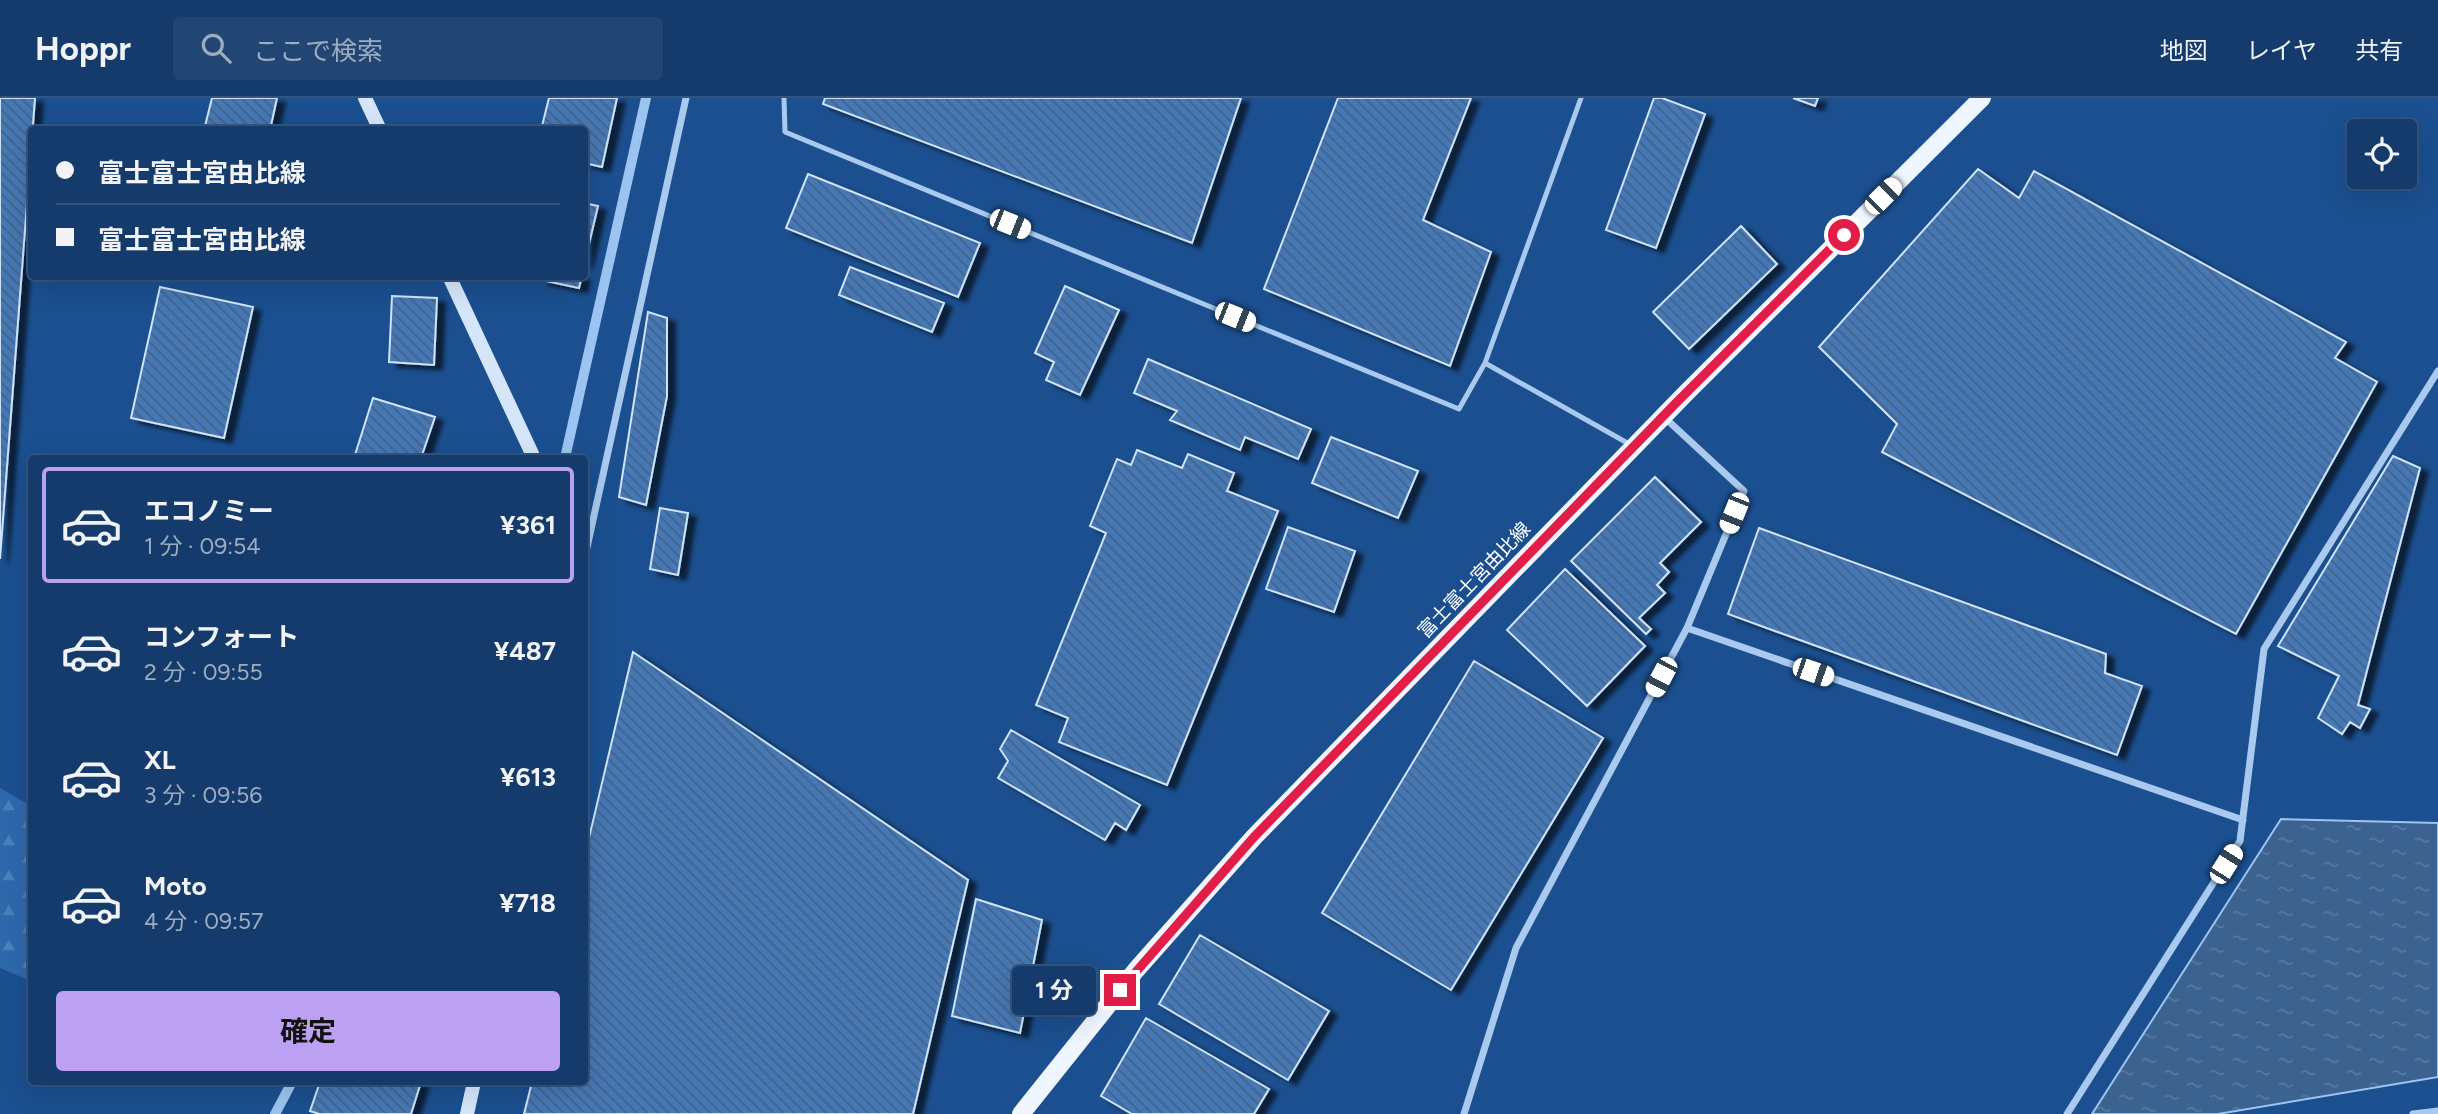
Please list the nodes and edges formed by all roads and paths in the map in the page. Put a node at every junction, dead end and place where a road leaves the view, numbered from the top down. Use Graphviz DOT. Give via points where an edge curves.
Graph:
graph roads {
  1 [pos="365,98"];
  2 [pos="686,98"];
  3 [pos="784,98"];
  4 [pos="1581,98"];
  5 [pos="1982,98"];
  6 [pos="378,126"];
  7 [pos="451,280"];
  8 [pos="1485,363"];
  9 [pos="2438,371"];
  10 [pos="1664,416"];
  11 [pos="1633,447"];
  12 [pos="533,455"];
  13 [pos="588,543"];
  14 [pos="1687,628"];
  15 [pos="2242,820"];
  16 [pos="473,1085"];
  17 [pos="2438,1111"];
  18 [pos="467,1114"];
  19 [pos="1021,1114"];
  20 [pos="1464,1114"];
  21 [pos="2067,1114"];
  22 [pos="2413,1114"];
  1 -- 6 [label="main road"];
  2 -- 13 [label="street"];
  3 -- 8 [label="lane" via="785,132 1460,409"];
  4 -- 8 [label="lane"];
  5 -- 10 [label="main road, 富士富士宮由比線"];
  7 -- 12 [label="main road"];
  8 -- 11 [label="lane"];
  9 -- 15 [label="street" via="2264,649"];
  10 -- 11 [label="main road, 富士富士宮由比線"];
  10 -- 14 [label="street" via="1744,491"];
  11 -- 19 [label="main road, 富士富士宮由比線" via="1254,837 1136,970"];
  14 -- 15 [label="street"];
  14 -- 20 [label="street" via="1516,947"];
  15 -- 21 [label="street" via="2240,841"];
  16 -- 18 [label="main road"];
  17 -- 22 [label="street"];
}
